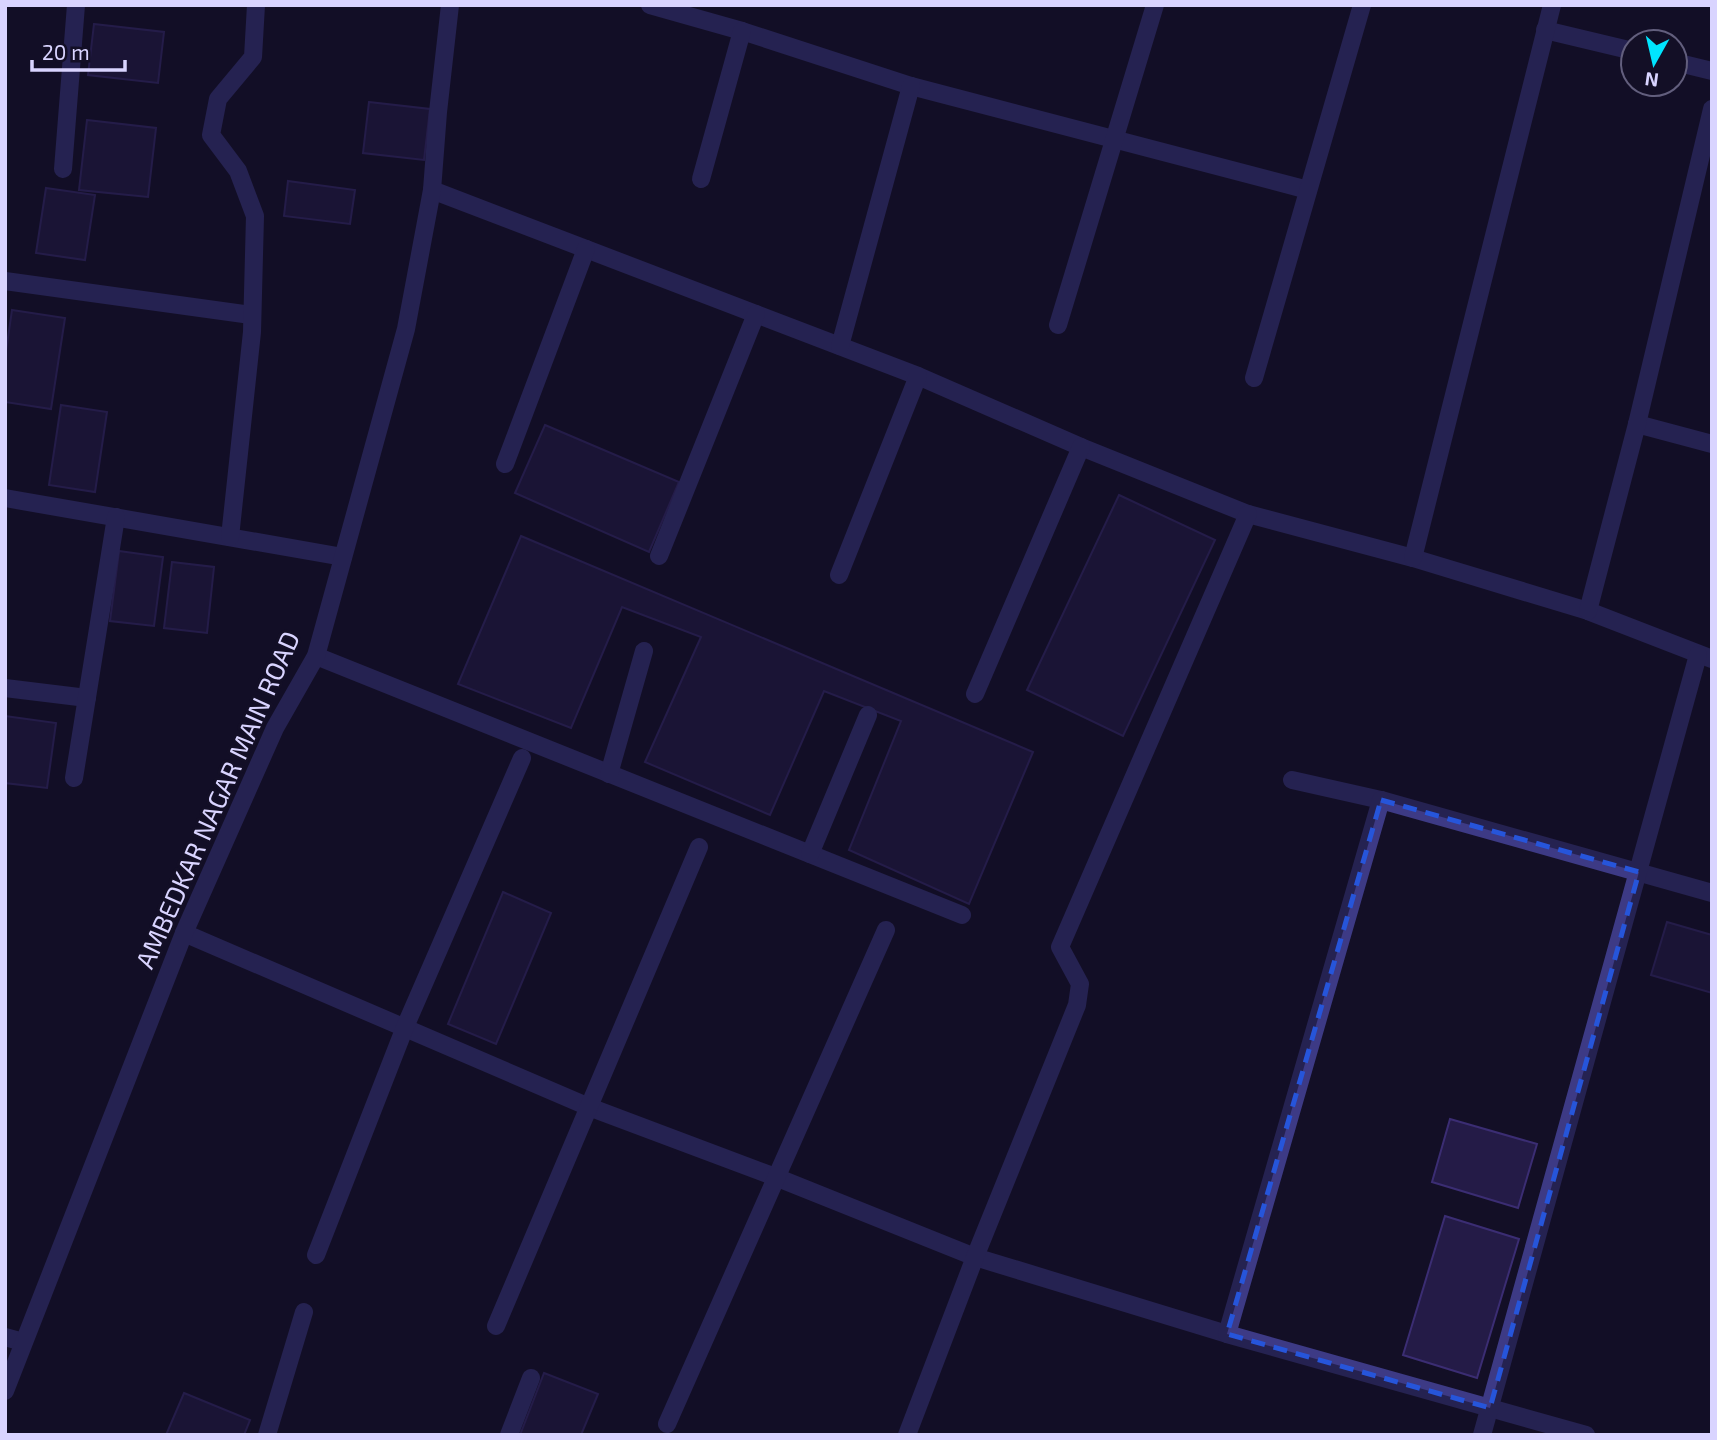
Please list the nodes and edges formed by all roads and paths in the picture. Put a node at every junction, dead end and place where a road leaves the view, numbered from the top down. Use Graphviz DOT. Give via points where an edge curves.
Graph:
graph roads {
  1 [pos="76,5"];
  2 [pos="256,5"];
  3 [pos="450,5"];
  4 [pos="650,5"];
  5 [pos="1155,5"];
  6 [pos="1362,5"];
  7 [pos="1552,5"];
  8 [pos="1545,30"];
  9 [pos="742,31"];
  10 [pos="1619,48"];
  11 [pos="1689,65"];
  12 [pos="1712,71"];
  13 [pos="911,86"];
  14 [pos="1712,109"];
  15 [pos="1114,140"];
  16 [pos="63,169"];
  17 [pos="701,179"];
  18 [pos="432,190"];
  19 [pos="1308,190"];
  20 [pos="586,249"];
  21 [pos="5,281"];
  22 [pos="756,314"];
  23 [pos="251,315"];
  24 [pos="1058,325"];
  25 [pos="840,346"];
  26 [pos="918,376"];
  27 [pos="1254,378"];
  28 [pos="1637,424"];
  29 [pos="1712,444"];
  30 [pos="1081,447"];
  31 [pos="505,464"];
  32 [pos="5,498"];
  33 [pos="1248,514"];
  34 [pos="116,517"];
  35 [pos="230,537"];
  36 [pos="659,556"];
  37 [pos="343,557"];
  38 [pos="1413,558"];
  39 [pos="839,575"];
  40 [pos="1588,611"];
  41 [pos="644,651"];
  42 [pos="316,656"];
  43 [pos="1705,657"];
  44 [pos="5,688"];
  45 [pos="975,694"];
  46 [pos="88,698"];
  47 [pos="867,715"];
  48 [pos="522,758"];
  49 [pos="609,774"];
  50 [pos="74,778"];
  51 [pos="1292,779"];
  52 [pos="1381,800"];
  53 [pos="699,847"];
  54 [pos="810,854"];
  55 [pos="1639,872"];
  56 [pos="1712,893"];
  57 [pos="962,915"];
  58 [pos="886,930"];
  59 [pos="184,933"];
  60 [pos="405,1027"];
  61 [pos="589,1107"];
  62 [pos="778,1178"];
  63 [pos="317,1255"];
  64 [pos="975,1257"];
  65 [pos="304,1311"];
  66 [pos="495,1326"];
  67 [pos="1227,1334"];
  68 [pos="14,1340"];
  69 [pos="531,1378"];
  70 [pos="5,1391"];
  71 [pos="1490,1408"];
  72 [pos="667,1424"];
  73 [pos="267,1435"];
  74 [pos="509,1435"];
  75 [pos="906,1435"];
  76 [pos="1482,1435"];
  77 [pos="1586,1435"];
  1 -- 16 [label="street"];
  2 -- 23 [label="street" via="253,57 218,99 211,135 238,171 255,216"];
  3 -- 18 [label="street, AMBEDKAR NAGAR MAIN ROAD"];
  4 -- 9 [label="street"];
  5 -- 15 [label="street"];
  6 -- 19 [label="street"];
  7 -- 8 [label="street"];
  8 -- 10 [label="street"];
  8 -- 38 [label="street"];
  9 -- 13 [label="street"];
  9 -- 17 [label="street"];
  11 -- 12 [label="street"];
  13 -- 15 [label="street"];
  13 -- 25 [label="street"];
  14 -- 28 [label="street"];
  15 -- 19 [label="street"];
  15 -- 24 [label="street"];
  18 -- 20 [label="street"];
  18 -- 37 [label="street, AMBEDKAR NAGAR MAIN ROAD" via="407,329"];
  19 -- 27 [label="street"];
  20 -- 22 [label="street"];
  20 -- 31 [label="street"];
  21 -- 23 [label="street"];
  22 -- 25 [label="street"];
  22 -- 36 [label="street"];
  23 -- 35 [label="street"];
  25 -- 26 [label="street"];
  26 -- 30 [label="street"];
  26 -- 39 [label="street"];
  28 -- 29 [label="street"];
  28 -- 40 [label="street"];
  30 -- 33 [label="street"];
  30 -- 45 [label="street"];
  32 -- 34 [label="street"];
  33 -- 38 [label="street"];
  33 -- 64 [label="street" via="1060,947 1080,984 1077,1005"];
  34 -- 35 [label="street"];
  34 -- 46 [label="street"];
  35 -- 37 [label="street"];
  37 -- 42 [label="street, AMBEDKAR NAGAR MAIN ROAD"];
  38 -- 40 [label="street"];
  40 -- 43 [label="street"];
  41 -- 49 [label="street"];
  42 -- 49 [label="street"];
  42 -- 59 [label="street, AMBEDKAR NAGAR MAIN ROAD" via="275,728"];
  43 -- 55 [label="street"];
  44 -- 46 [label="street"];
  46 -- 50 [label="street"];
  47 -- 54 [label="street"];
  48 -- 60 [label="street"];
  49 -- 54 [label="street"];
  51 -- 52 [label="street"];
  52 -- 55 [label="street"];
  52 -- 67 [label="street"];
  53 -- 61 [label="street"];
  54 -- 57 [label="street"];
  55 -- 56 [label="street"];
  55 -- 71 [label="street"];
  58 -- 62 [label="street"];
  59 -- 60 [label="street"];
  59 -- 68 [label="street, AMBEDKAR NAGAR MAIN ROAD"];
  60 -- 61 [label="street"];
  60 -- 63 [label="street"];
  61 -- 62 [label="street"];
  61 -- 66 [label="street"];
  62 -- 64 [label="street"];
  62 -- 72 [label="street"];
  64 -- 67 [label="street"];
  64 -- 75 [label="street"];
  65 -- 73 [label="street"];
  67 -- 71 [label="street"];
  68 -- 70 [label="street, AMBEDKAR NAGAR MAIN ROAD"];
  69 -- 74 [label="street"];
  71 -- 76 [label="street"];
  71 -- 77 [label="street"];
}
